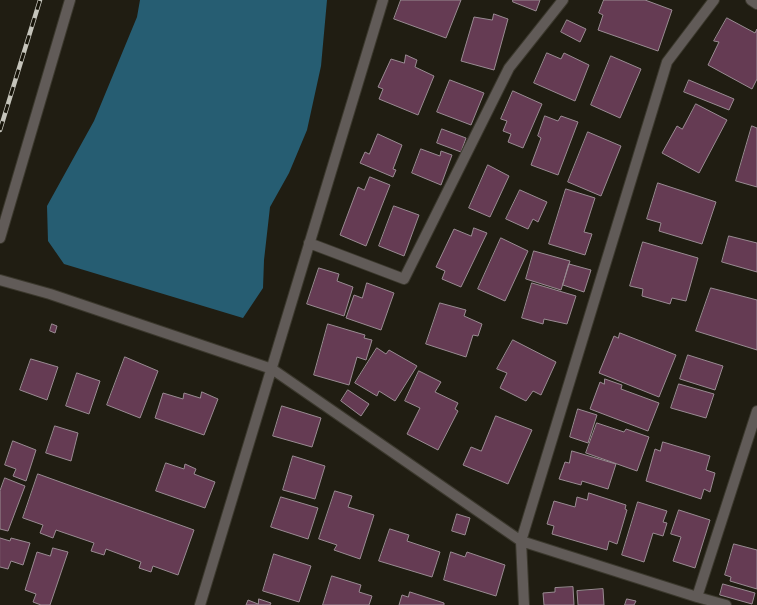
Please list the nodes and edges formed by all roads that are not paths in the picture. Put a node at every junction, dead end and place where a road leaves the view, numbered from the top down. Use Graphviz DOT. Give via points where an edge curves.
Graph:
graph roads {
  1 [pos="70,0"];
  2 [pos="383,0"];
  3 [pos="563,0"];
  4 [pos="714,0"];
  5 [pos="751,0"];
  6 [pos="757,4"];
  7 [pos="0,238"];
  8 [pos="309,243"];
  9 [pos="0,280"];
  10 [pos="272,369"];
  11 [pos="757,411"];
  12 [pos="521,541"];
  13 [pos="697,597"];
  14 [pos="200,605"];
  15 [pos="524,605"];
  16 [pos="726,605"];
  1 -- 7 [label="street"];
  2 -- 8 [label="street"];
  3 -- 8 [label="street" via="509,68 404,279"];
  4 -- 12 [label="street" via="667,62"];
  5 -- 6 [label="street"];
  8 -- 10 [label="street"];
  9 -- 10 [label="street" via="50,294"];
  10 -- 12 [label="street"];
  10 -- 14 [label="street"];
  11 -- 13 [label="street"];
  12 -- 13 [label="street"];
  12 -- 15 [label="street"];
  13 -- 16 [label="street"];
}
